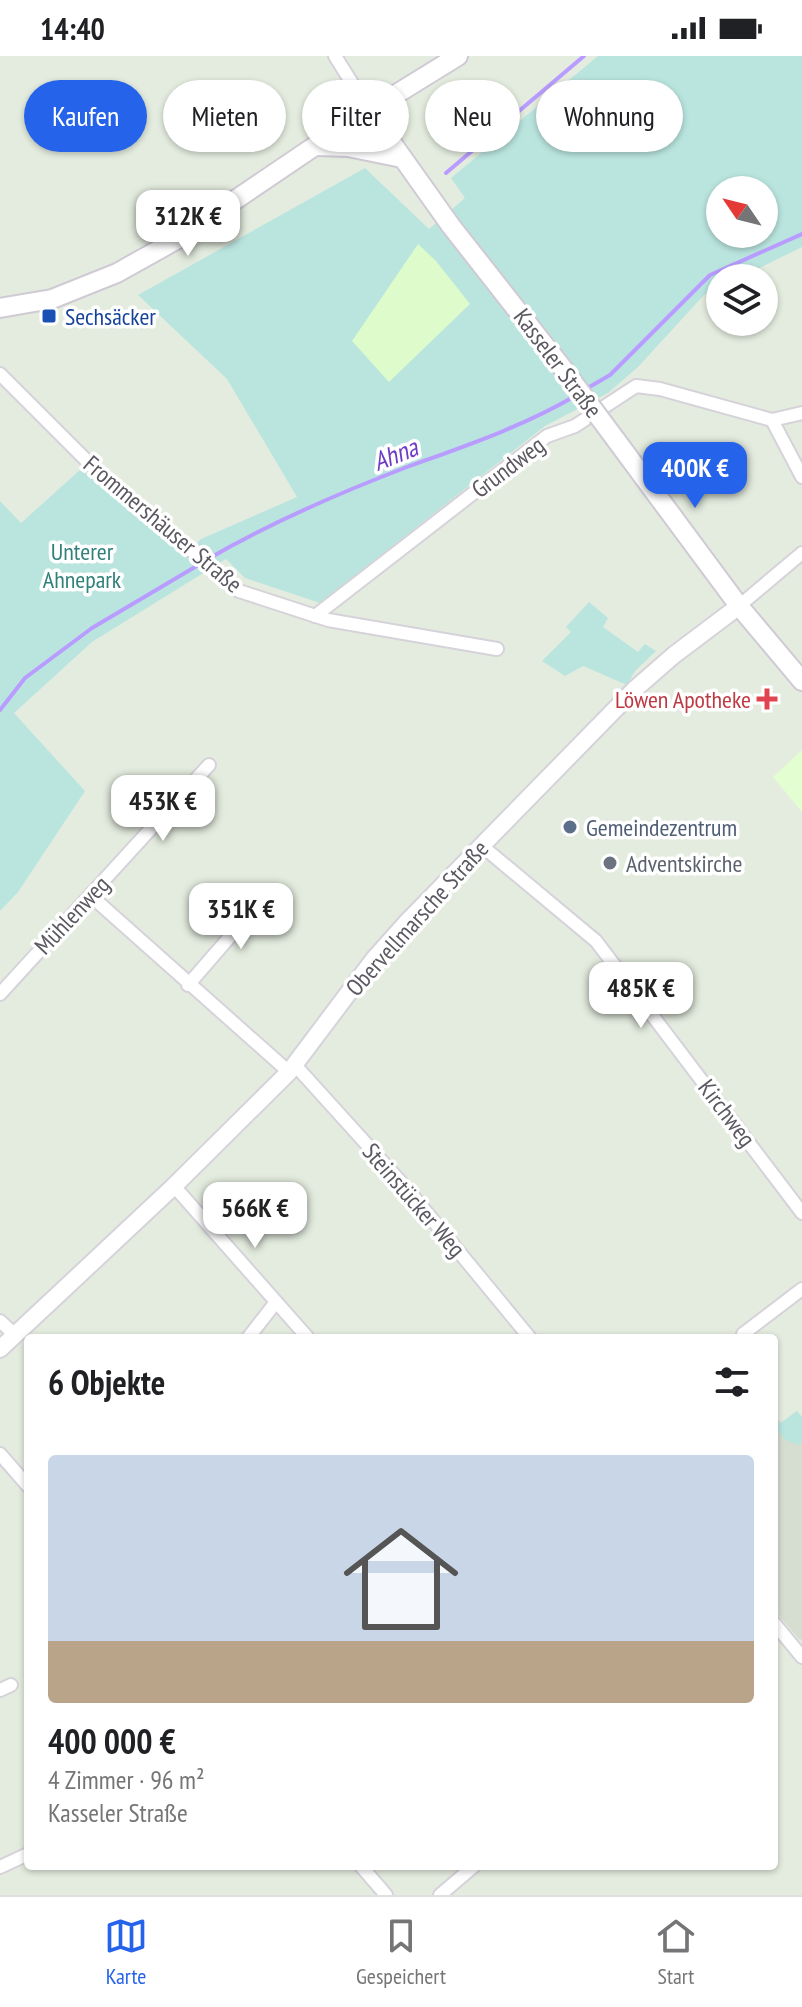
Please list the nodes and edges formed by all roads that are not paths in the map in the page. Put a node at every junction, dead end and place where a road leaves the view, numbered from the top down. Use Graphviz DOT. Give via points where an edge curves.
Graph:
graph roads {
  1 [pos="335,56"];
  2 [pos="458,56"];
  3 [pos="350,80"];
  4 [pos="409,87"];
  5 [pos="308,152"];
  6 [pos="373,152"];
  7 [pos="398,152"];
  8 [pos="402,158"];
  9 [pos="0,308"];
  10 [pos="0,374"];
  11 [pos="802,413"];
  12 [pos="772,420"];
  13 [pos="802,477"];
  14 [pos="802,553"];
  15 [pos="739,606"];
  16 [pos="315,616"];
  17 [pos="497,649"];
  18 [pos="802,681"];
  19 [pos="209,765"];
  20 [pos="482,846"];
  21 [pos="267,894"];
  22 [pos="91,896"];
  23 [pos="188,985"];
  24 [pos="0,994"];
  25 [pos="292,1068"];
  26 [pos="174,1186"];
  27 [pos="802,1213"];
  28 [pos="802,1289"];
  29 [pos="276,1302"];
  30 [pos="0,1321"];
  31 [pos="251,1334"];
  32 [pos="304,1334"];
  33 [pos="527,1334"];
  34 [pos="743,1334"];
  35 [pos="15,1335"];
  36 [pos="0,1349"];
  37 [pos="0,1454"];
  38 [pos="24,1481"];
  39 [pos="778,1628"];
  40 [pos="802,1657"];
  41 [pos="24,1856"];
  42 [pos="0,1867"];
  43 [pos="364,1870"];
  44 [pos="469,1870"];
  45 [pos="386,1895"];
  46 [pos="440,1895"];
  1 -- 3 [label="street"];
  2 -- 4 [label="main road"];
  5 -- 9 [label="main road" via="117,273 52,299"];
  6 -- 8 [label="main road"];
  7 -- 8 [label="main road, Kasseler Straße"];
  8 -- 15 [label="main road, Kasseler Straße, bridge"];
  10 -- 16 [label="street, Frommershäuser Straße" via="95,469 239,591"];
  11 -- 12 [label="street"];
  12 -- 13 [label="street"];
  12 -- 16 [label="street, Grundweg" via="636,386 575,426 547,436"];
  14 -- 15 [label="street, Obervellmarsche Straße"];
  15 -- 18 [label="main road, Kasseler Straße"];
  15 -- 20 [label="street, Obervellmarsche Straße" via="635,689"];
  16 -- 17 [label="street, Frommershäuser Straße"];
  19 -- 22 [label="street, Mühlenweg"];
  20 -- 25 [label="street, Obervellmarsche Straße" via="374,959"];
  20 -- 27 [label="street, Kirchweg" via="596,941"];
  21 -- 23 [label="street"];
  22 -- 23 [label="street, Steinstücker Weg"];
  22 -- 24 [label="street, Mühlenweg"];
  23 -- 25 [label="street, Steinstücker Weg"];
  25 -- 26 [label="street, Obervellmarsche Straße"];
  25 -- 33 [label="street, Steinstücker Weg" via="408,1190"];
  26 -- 29 [label="street"];
  26 -- 35 [label="street, Obervellmarsche Straße"];
  28 -- 34 [label="street"];
  29 -- 31 [label="street"];
  29 -- 32 [label="street"];
  30 -- 35 [label="street"];
  35 -- 36 [label="street, Obervellmarsche Straße"];
  37 -- 38 [label="street"];
  39 -- 40 [label="street"];
  41 -- 42 [label="street"];
  43 -- 45 [label="street"];
  44 -- 46 [label="street"];
}
